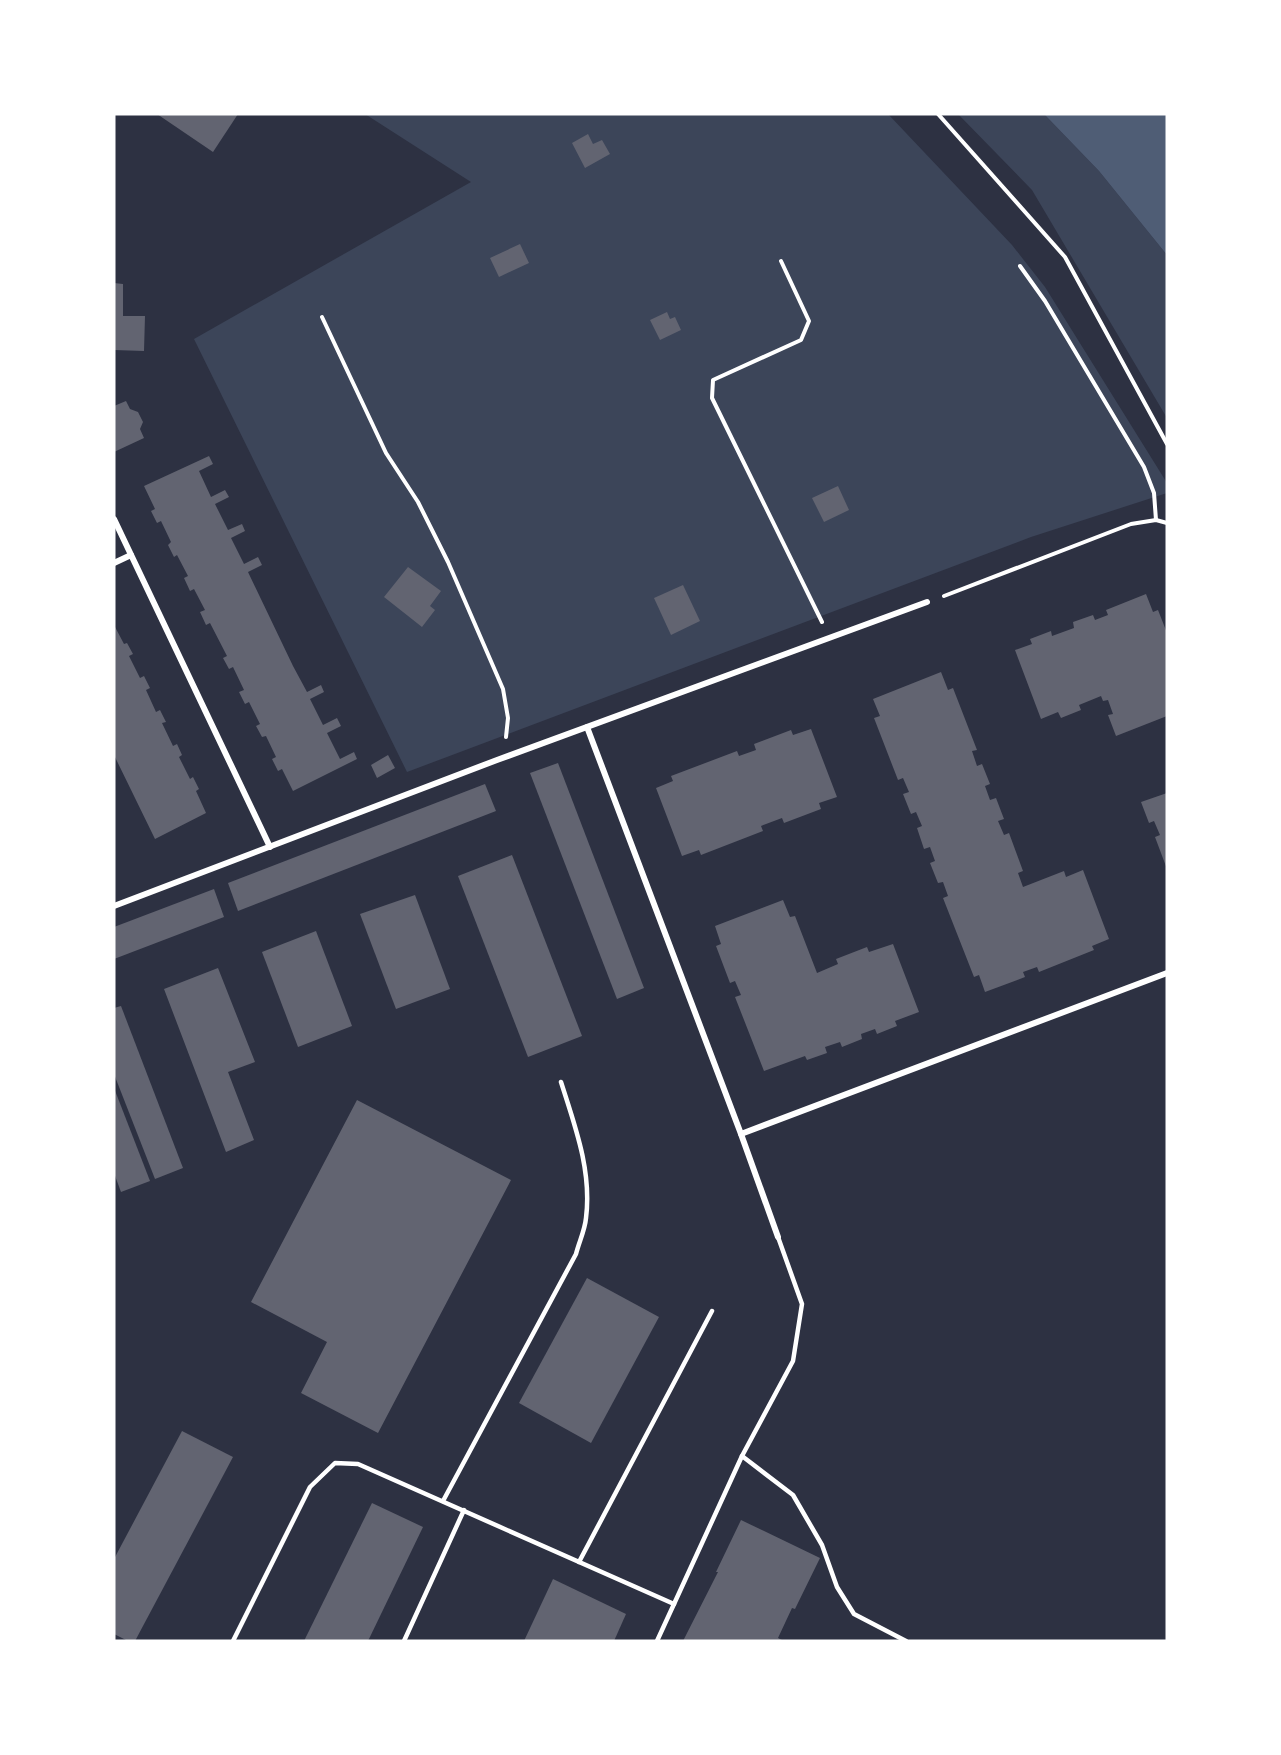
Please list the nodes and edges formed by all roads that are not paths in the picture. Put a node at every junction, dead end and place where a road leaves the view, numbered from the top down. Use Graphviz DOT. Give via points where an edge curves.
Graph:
graph roads {
  1 [pos="114,519"];
  2 [pos="131,555"];
  3 [pos="114,563"];
  4 [pos="927,602"];
  5 [pos="587,727"];
  6 [pos="270,847"];
  7 [pos="114,906"];
  8 [pos="1167,973"];
  9 [pos="561,1082"];
  10 [pos="741,1134"];
  11 [pos="778,1237"];
  12 [pos="712,1311"];
  13 [pos="742,1456"];
  14 [pos="443,1501"];
  15 [pos="464,1510"];
  16 [pos="579,1562"];
  17 [pos="674,1604"];
  18 [pos="233,1641"];
  19 [pos="404,1641"];
  20 [pos="657,1641"];
  21 [pos="906,1641"];
  1 -- 2 [label="street"];
  2 -- 3 [label="street"];
  2 -- 6 [label="street"];
  4 -- 5 [label="street"];
  5 -- 6 [label="street"];
  5 -- 10 [label="street"];
  6 -- 7 [label="street"];
  8 -- 10 [label="street"];
  9 -- 14 [label="lane" via="582,1150 587,1184 586,1219 576,1254"];
  10 -- 11 [label="street"];
  11 -- 13 [label="lane" via="802,1304 793,1361"];
  12 -- 16 [label="lane"];
  13 -- 17 [label="lane"];
  13 -- 21 [label="lane" via="793,1495 854,1614"];
  14 -- 15 [label="lane"];
  14 -- 18 [label="lane" via="358,1464 335,1463 310,1487"];
  15 -- 16 [label="lane"];
  15 -- 19 [label="lane"];
  16 -- 17 [label="lane"];
  17 -- 20 [label="lane"];
}
